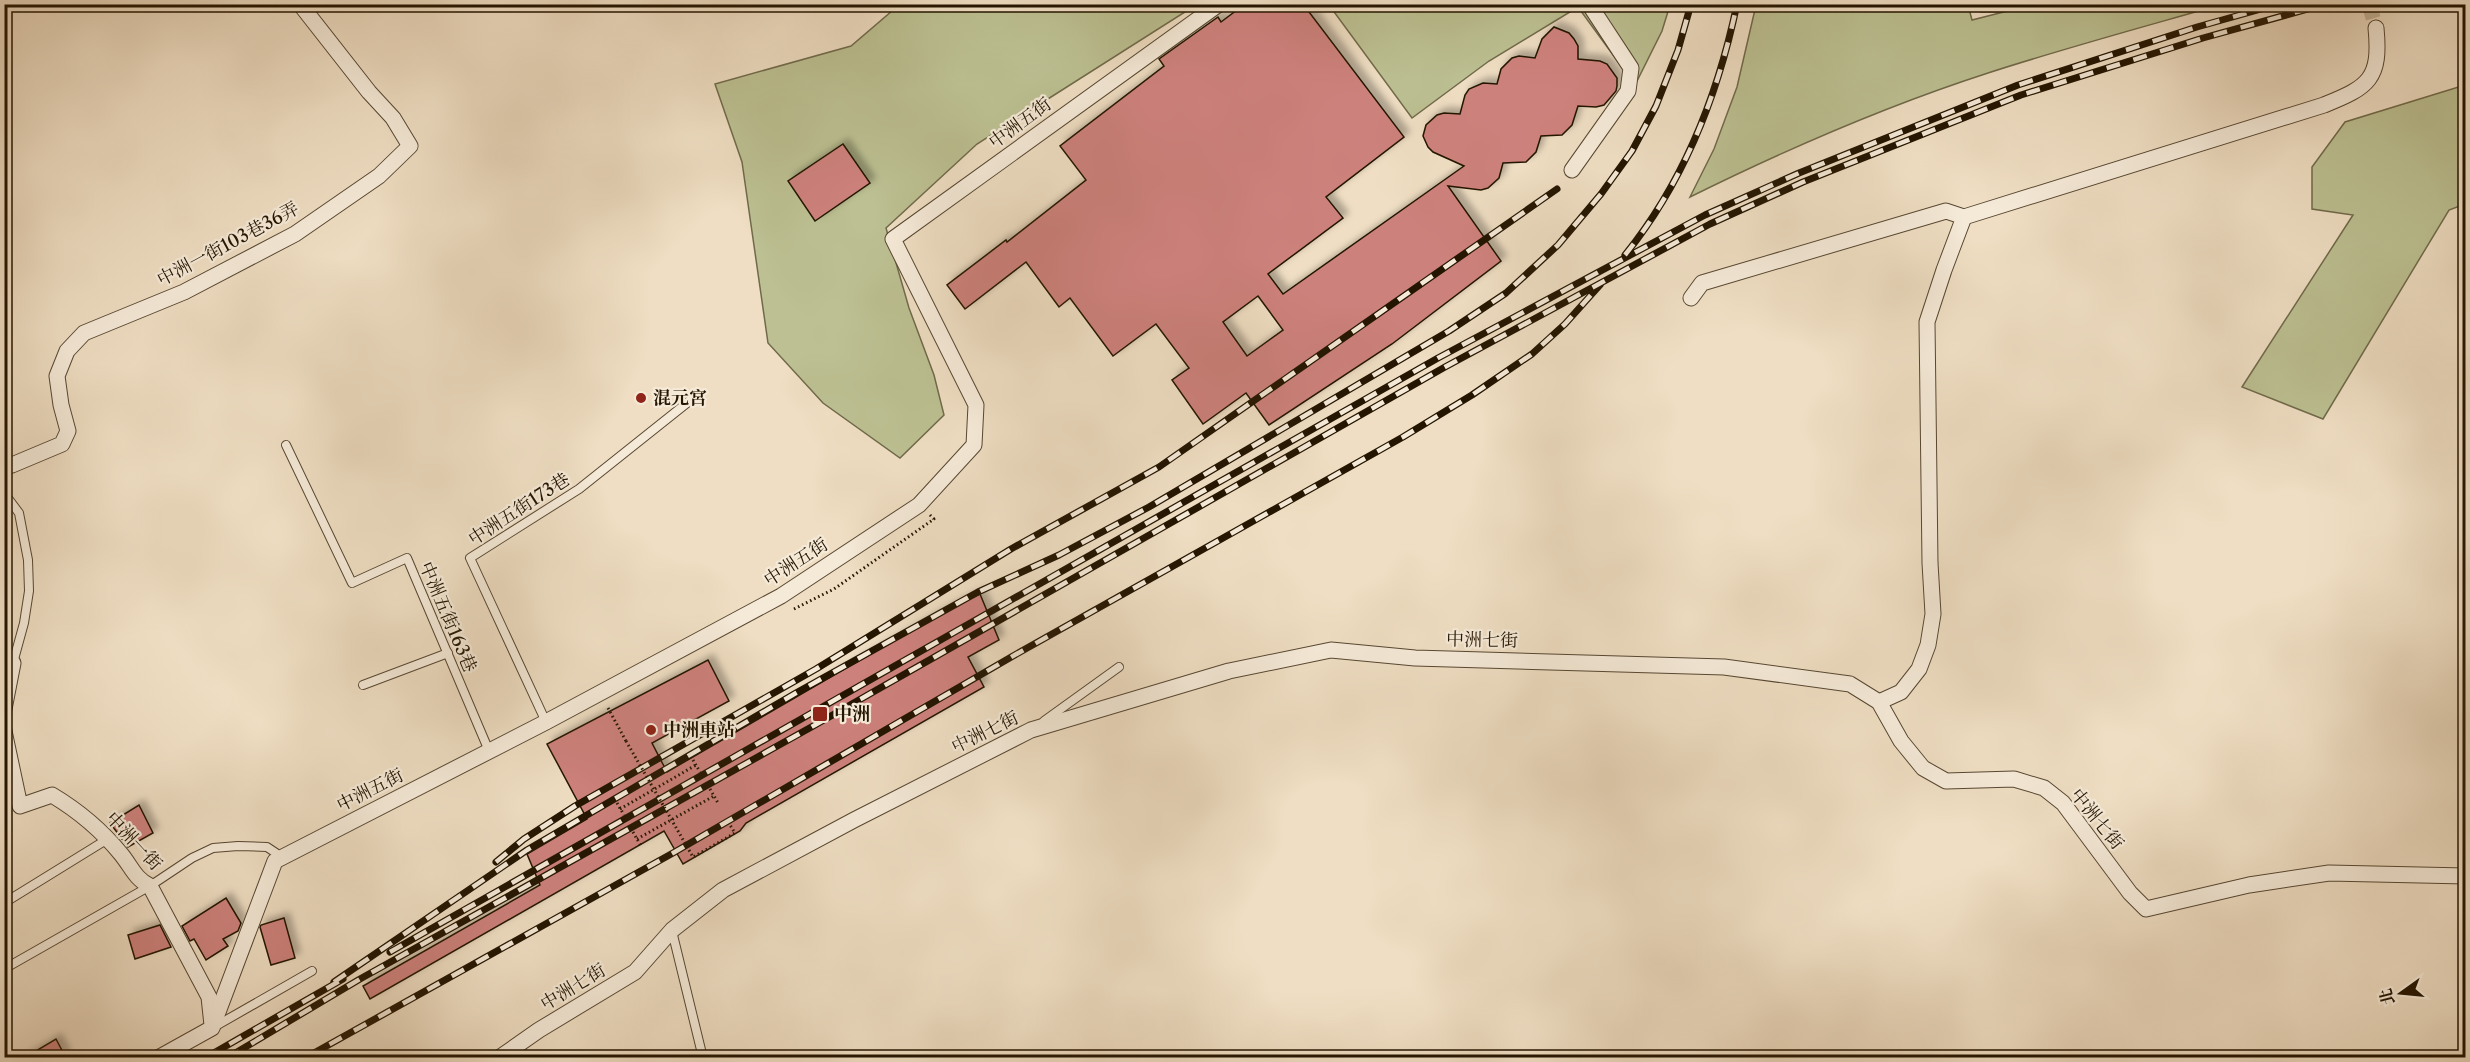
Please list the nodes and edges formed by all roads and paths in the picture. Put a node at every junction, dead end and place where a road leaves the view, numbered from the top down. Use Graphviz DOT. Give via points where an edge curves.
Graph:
graph roads {
  1 [pos="300,4"];
  2 [pos="1219,4"];
  3 [pos="1589,4"];
  4 [pos="1981,4"];
  5 [pos="1998,4"];
  6 [pos="2376,28"];
  7 [pos="1572,170"];
  8 [pos="1964,217"];
  9 [pos="1691,298"];
  10 [pos="697,395"];
  11 [pos="286,445"];
  12 [pos="4,466"];
  13 [pos="4,493"];
  14 [pos="447,653"];
  15 [pos="9,664"];
  16 [pos="1119,667"];
  17 [pos="363,685"];
  18 [pos="1879,702"];
  19 [pos="607,706"];
  20 [pos="4,709"];
  21 [pos="546,722"];
  22 [pos="1031,730"];
  23 [pos="4,731"];
  24 [pos="489,750"];
  25 [pos="693,760"];
  26 [pos="696,765"];
  27 [pos="700,772"];
  28 [pos="654,789"];
  29 [pos="710,789"];
  30 [pos="714,796"];
  31 [pos="718,802"];
  32 [pos="617,803"];
  33 [pos="620,809"];
  34 [pos="624,815"];
  35 [pos="671,820"];
  36 [pos="730,825"];
  37 [pos="633,832"];
  38 [pos="638,839"];
  39 [pos="106,840"];
  40 [pos="641,846"];
  41 [pos="283,857"];
  42 [pos="2466,876"];
  43 [pos="150,886"];
  44 [pos="4,903"];
  45 [pos="672,930"];
  46 [pos="4,969"];
  47 [pos="312,970"];
  48 [pos="212,1028"];
  49 [pos="158,1058"];
  50 [pos="499,1058"];
  51 [pos="703,1058"];
  1 -- 12 [label="street, 中洲一街103巷36弄" via="393,118 410,146 380,176 295,234 184,292 84,333 67,351 57,376 68,431 62,444"];
  2 -- 21 [label="street, 中洲五街" via="892,239 976,405 974,445 919,505 781,596"];
  3 -- 7 [label="street" via="1631,68 1628,91"];
  4 -- 5 [label="street"];
  6 -- 8 [label="street" via="2379,55 2372,75 2355,93"];
  8 -- 9 [label="street" via="1946,211 1702,283"];
  8 -- 18 [label="street" via="1927,322 1933,614 1928,645 1919,669 1902,692"];
  10 -- 21 [label="lane, 中洲五街173巷" via="579,489 470,558"];
  11 -- 14 [label="lane, 中洲五街163巷" via="352,583 407,558"];
  13 -- 15 [label="lane" via="19,513 29,591 24,623"];
  14 -- 17 [label="lane"];
  14 -- 24 [label="lane, 中洲五街163巷"];
  15 -- 20 [label="street"];
  16 -- 22 [label="lane"];
  18 -- 22 [label="street, 中洲七街" via="1850,684 1724,667 1415,658 1331,650 1229,672"];
  18 -- 42 [label="street, 中洲七街" via="1901,741 1923,768 1946,781 2014,780 2044,788 2063,803 2146,909 2249,885 2329,873"];
  19 -- 28 [label="path, bridge"];
  21 -- 24 [label="street, 中洲五街"];
  22 -- 45 [label="street, 中洲七街" via="723,890"];
  23 -- 39 [label="street, 中洲一街" via="20,806 52,795 76,809"];
  24 -- 41 [label="street, 中洲五街"];
  25 -- 26 [label="path"];
  26 -- 27 [label="path"];
  26 -- 28 [label="path"];
  28 -- 33 [label="path"];
  28 -- 35 [label="path, bridge"];
  29 -- 30 [label="path"];
  30 -- 31 [label="path"];
  30 -- 35 [label="path"];
  32 -- 33 [label="path"];
  33 -- 34 [label="path"];
  35 -- 36 [label="path, bridge" via="693,857 735,833"];
  35 -- 38 [label="path"];
  37 -- 38 [label="path"];
  38 -- 40 [label="path"];
  39 -- 43 [label="street, 中洲一街" via="121,853 140,881"];
  39 -- 44 [label="lane"];
  41 -- 43 [label="lane" via="267,847 213,849"];
  41 -- 48 [label="street, 中洲五街" via="275,861"];
  43 -- 46 [label="lane"];
  43 -- 48 [label="street, 中洲一街" via="209,997"];
  45 -- 50 [label="street, 中洲七街" via="635,972"];
  45 -- 51 [label="lane"];
  47 -- 48 [label="lane"];
  48 -- 49 [label="street"];
}
